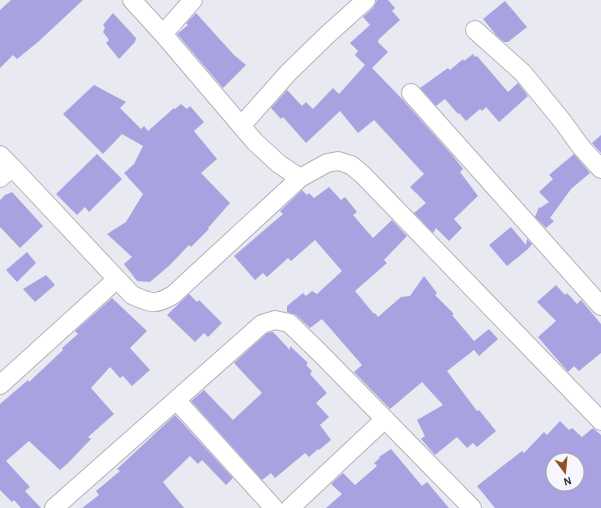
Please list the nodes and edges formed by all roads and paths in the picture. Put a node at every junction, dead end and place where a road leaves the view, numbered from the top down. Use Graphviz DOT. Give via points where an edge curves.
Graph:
graph roads {
  1 [pos="132,0"];
  2 [pos="193,0"];
  3 [pos="366,0"];
  4 [pos="475,30"];
  5 [pos="164,34"];
  6 [pos="411,93"];
  7 [pos="241,126"];
  8 [pos="4,167"];
  9 [pos="601,169"];
  10 [pos="300,178"];
  11 [pos="117,279"];
  12 [pos="601,306"];
  13 [pos="0,385"];
  14 [pos="177,401"];
  15 [pos="385,419"];
  16 [pos="601,421"];
  17 [pos="54,508"];
  18 [pos="274,508"];
  19 [pos="290,508"];
  20 [pos="472,508"];
  1 -- 5 [label="street"];
  2 -- 5 [label="street"];
  3 -- 7 [label="street" via="288,73"];
  4 -- 9 [label="street" via="523,73"];
  5 -- 7 [label="street"];
  6 -- 12 [label="street"];
  7 -- 10 [label="street" via="279,164"];
  8 -- 11 [label="street"];
  10 -- 11 [label="street" via="173,295 163,301 151,303 132,295"];
  10 -- 16 [label="street" via="327,163 338,161 363,175"];
  11 -- 13 [label="street"];
  14 -- 15 [label="street" via="262,324 275,320 289,323"];
  14 -- 17 [label="street"];
  14 -- 18 [label="street"];
  15 -- 19 [label="street"];
  15 -- 20 [label="street"];
}
